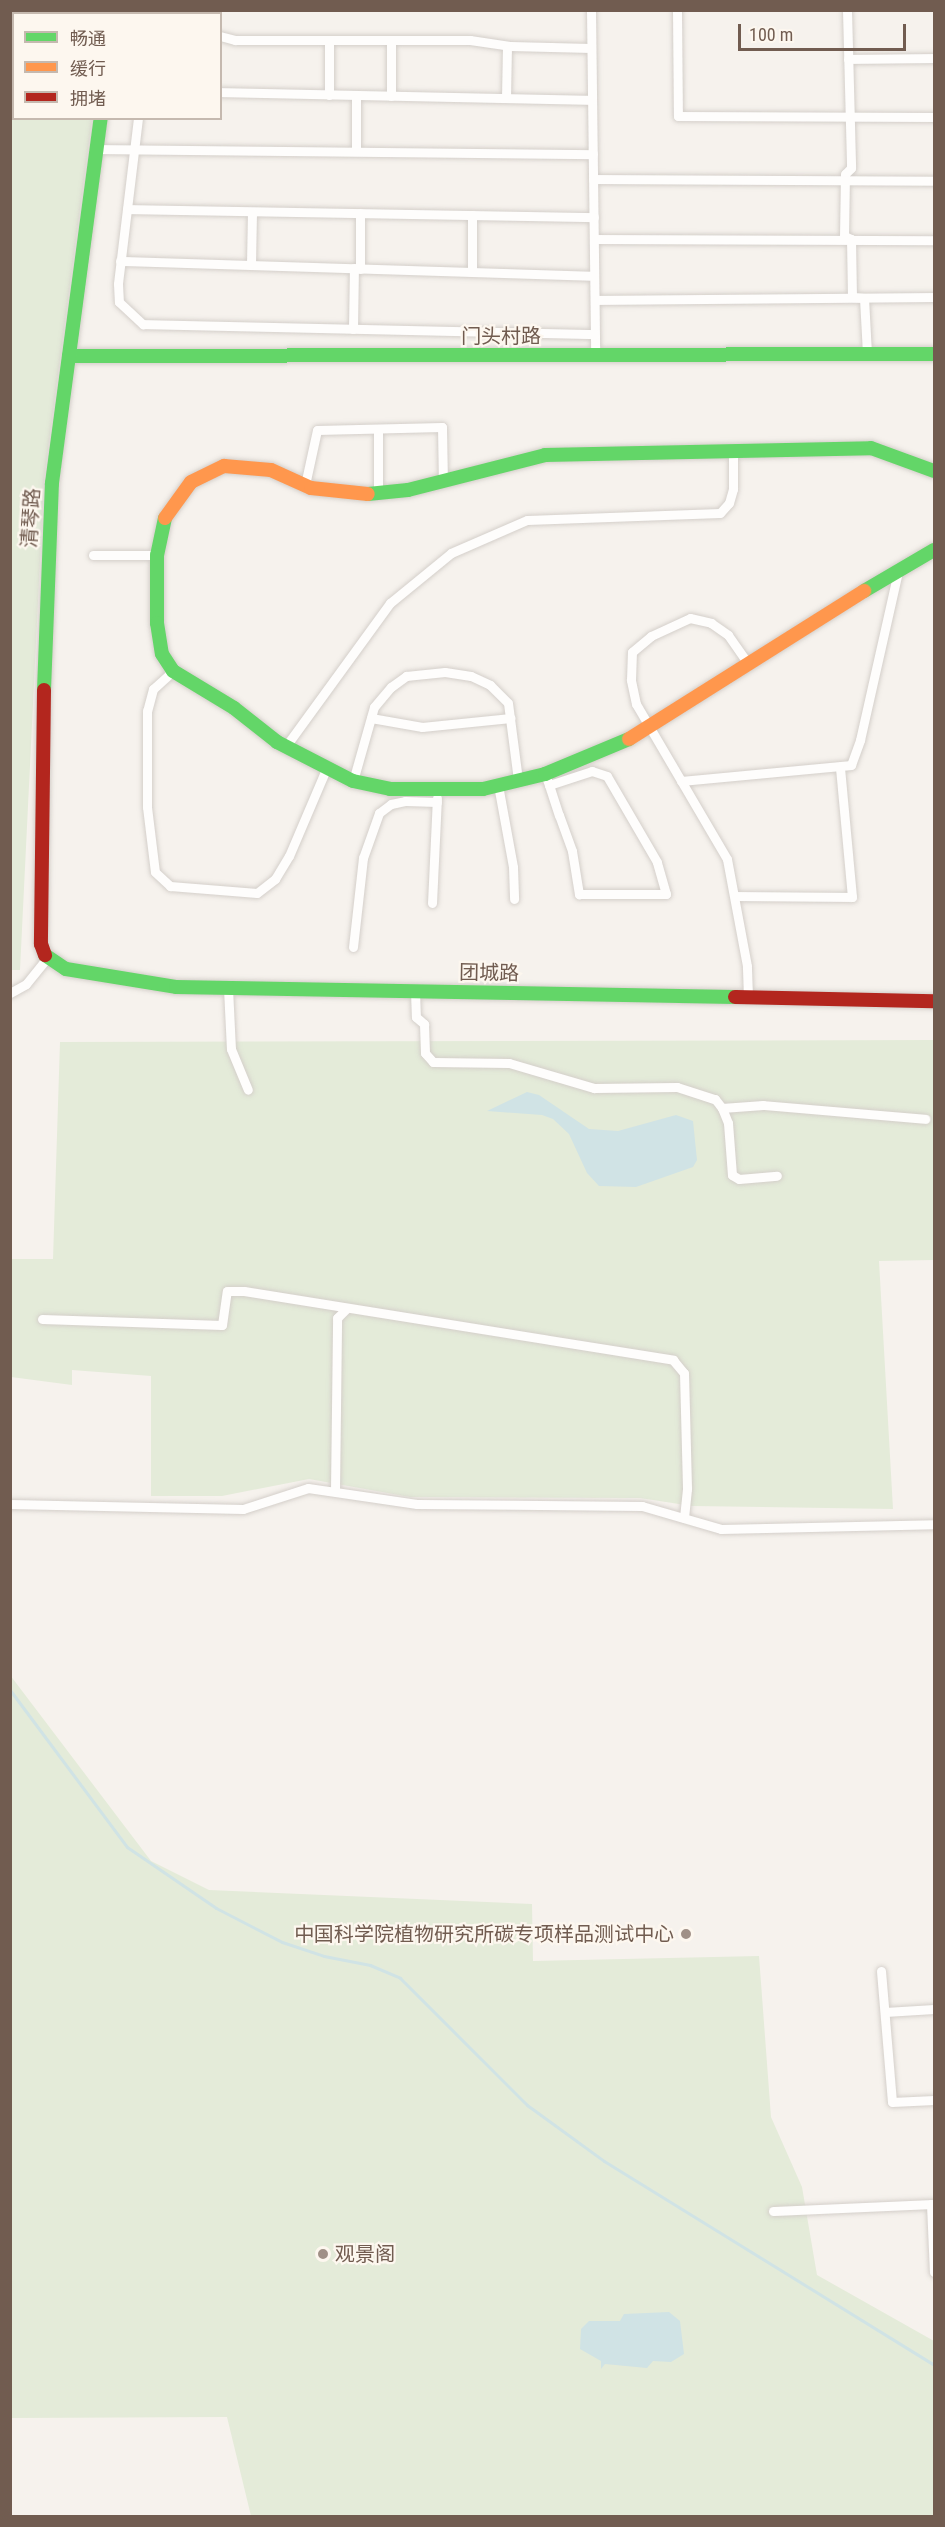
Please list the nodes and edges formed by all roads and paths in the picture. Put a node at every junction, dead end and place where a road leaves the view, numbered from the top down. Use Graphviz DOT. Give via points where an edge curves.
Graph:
graph roads {
  1 [pos="591,10"];
  2 [pos="677,10"];
  3 [pos="847,10"];
  4 [pos="222,37"];
  5 [pos="329,40"];
  6 [pos="391,40"];
  7 [pos="507,46"];
  8 [pos="591,48"];
  9 [pos="848,58"];
  10 [pos="934,58"];
  11 [pos="222,92"];
  12 [pos="329,95"];
  13 [pos="356,96"];
  14 [pos="391,96"];
  15 [pos="506,98"];
  16 [pos="592,100"];
  17 [pos="849,117"];
  18 [pos="934,117"];
  19 [pos="101,120"];
  20 [pos="138,120"];
  21 [pos="97,149"];
  22 [pos="134,149"];
  23 [pos="356,151"];
  24 [pos="593,154"];
  25 [pos="593,180"];
  26 [pos="845,181"];
  27 [pos="934,181"];
  28 [pos="127,209"];
  29 [pos="252,213"];
  30 [pos="360,213"];
  31 [pos="472,215"];
  32 [pos="594,217"];
  33 [pos="594,239"];
  34 [pos="851,239"];
  35 [pos="934,240"];
  36 [pos="120,261"];
  37 [pos="251,264"];
  38 [pos="357,268"];
  39 [pos="472,272"];
  40 [pos="594,276"];
  41 [pos="934,297"];
  42 [pos="864,298"];
  43 [pos="595,300"];
  44 [pos="353,329"];
  45 [pos="595,334"];
  46 [pos="867,354"];
  47 [pos="934,354"];
  48 [pos="595,355"];
  49 [pos="69,356"];
  50 [pos="378,429"];
  51 [pos="733,453"];
  52 [pos="934,471"];
  53 [pos="443,482"];
  54 [pos="305,485"];
  55 [pos="378,493"];
  56 [pos="934,550"];
  57 [pos="93,555"];
  58 [pos="157,555"];
  59 [pos="898,572"];
  60 [pos="748,664"];
  61 [pos="173,671"];
  62 [pos="371,718"];
  63 [pos="511,718"];
  64 [pos="649,727"];
  65 [pos="286,746"];
  66 [pos="327,767"];
  67 [pos="840,767"];
  68 [pos="518,780"];
  69 [pos="547,780"];
  70 [pos="353,781"];
  71 [pos="681,781"];
  72 [pos="498,785"];
  73 [pos="437,796"];
  74 [pos="736,896"];
  75 [pos="514,899"];
  76 [pos="432,903"];
  77 [pos="353,947"];
  78 [pos="46,959"];
  79 [pos="228,988"];
  80 [pos="415,991"];
  81 [pos="10,993"];
  82 [pos="748,997"];
  83 [pos="934,1001"];
  84 [pos="248,1090"];
  85 [pos="722,1108"];
  86 [pos="925,1119"];
  87 [pos="777,1176"];
  88 [pos="346,1309"];
  89 [pos="42,1319"];
  90 [pos="335,1491"];
  91 [pos="10,1504"];
  92 [pos="684,1518"];
  93 [pos="934,1524"];
  94 [pos="881,1971"];
  95 [pos="934,2009"];
  96 [pos="885,2012"];
  97 [pos="934,2100"];
  98 [pos="933,2204"];
  99 [pos="773,2211"];
  100 [pos="934,2272"];
  1 -- 8 [label="street"];
  2 -- 17 [label="street" via="678,116"];
  3 -- 9 [label="street"];
  4 -- 5 [label="street" via="235,40"];
  5 -- 6 [label="street"];
  5 -- 12 [label="street"];
  6 -- 7 [label="street" via="470,40"];
  6 -- 14 [label="street"];
  7 -- 8 [label="street"];
  7 -- 15 [label="street"];
  8 -- 16 [label="street"];
  9 -- 10 [label="street"];
  9 -- 17 [label="street"];
  11 -- 12 [label="street"];
  12 -- 13 [label="street"];
  13 -- 14 [label="street"];
  13 -- 23 [label="street"];
  14 -- 15 [label="street"];
  15 -- 16 [label="street"];
  16 -- 24 [label="street"];
  17 -- 18 [label="street"];
  17 -- 26 [label="street" via="851,168"];
  19 -- 21 [label="street, 清琴路"];
  20 -- 22 [label="street"];
  21 -- 22 [label="street"];
  21 -- 49 [label="street, 清琴路"];
  22 -- 23 [label="street"];
  22 -- 28 [label="street"];
  23 -- 24 [label="street"];
  24 -- 25 [label="street"];
  25 -- 26 [label="street"];
  25 -- 32 [label="street"];
  26 -- 27 [label="street"];
  26 -- 34 [label="street" via="844,236"];
  28 -- 29 [label="street"];
  28 -- 36 [label="street"];
  29 -- 30 [label="street"];
  29 -- 37 [label="street"];
  30 -- 31 [label="street"];
  30 -- 38 [label="street"];
  31 -- 32 [label="street"];
  31 -- 39 [label="street"];
  32 -- 33 [label="street"];
  33 -- 34 [label="street"];
  33 -- 40 [label="street"];
  34 -- 35 [label="street"];
  34 -- 42 [label="street" via="852,297"];
  36 -- 37 [label="street"];
  36 -- 44 [label="street" via="118,303 143,324"];
  37 -- 38 [label="street"];
  38 -- 39 [label="street"];
  38 -- 44 [label="street"];
  39 -- 40 [label="street"];
  40 -- 43 [label="street"];
  41 -- 42 [label="street"];
  42 -- 43 [label="street"];
  42 -- 46 [label="street"];
  43 -- 45 [label="street"];
  44 -- 45 [label="street"];
  45 -- 48 [label="street"];
  46 -- 47 [label="street, 门头村路"];
  46 -- 48 [label="street, 门头村路"];
  48 -- 49 [label="street, 门头村路"];
  49 -- 78 [label="street, 清琴路" via="52,483 45,604 41,944"];
  50 -- 53 [label="street" via="442,427"];
  50 -- 54 [label="street" via="317,430"];
  50 -- 55 [label="street"];
  51 -- 52 [label="street" via="871,448"];
  51 -- 53 [label="street" via="545,455"];
  51 -- 65 [label="street" via="733,489 729,503 720,513 527,520 451,553 390,603"];
  53 -- 55 [label="street"];
  54 -- 55 [label="street" via="355,495"];
  54 -- 58 [label="street" via="271,470 224,466 190,482 166,513"];
  56 -- 59 [label="street"];
  57 -- 58 [label="street"];
  58 -- 61 [label="street" via="157,623 162,654"];
  59 -- 60 [label="street"];
  59 -- 67 [label="street" via="860,740 851,765"];
  60 -- 64 [label="street"];
  60 -- 64 [label="street" via="729,635 711,623 690,618 651,636 632,652 631,680 636,704"];
  61 -- 65 [label="street"];
  61 -- 66 [label="street" via="153,689 147,711 147,807 155,872 170,886 258,893 275,879 289,856"];
  62 -- 63 [label="street" via="422,728"];
  62 -- 63 [label="street" via="391,687 406,676 445,672 471,676 490,685 508,703"];
  62 -- 70 [label="street"];
  63 -- 68 [label="street"];
  64 -- 69 [label="street"];
  64 -- 71 [label="street"];
  65 -- 66 [label="street"];
  66 -- 70 [label="street"];
  67 -- 71 [label="street"];
  67 -- 74 [label="street" via="852,897"];
  68 -- 69 [label="street"];
  68 -- 72 [label="street"];
  69 -- 69 [label="street" via="572,851 579,894 666,894 657,862 607,776 592,771"];
  70 -- 73 [label="street"];
  71 -- 74 [label="street" via="727,859"];
  72 -- 73 [label="street"];
  72 -- 75 [label="street" via="513,867"];
  73 -- 76 [label="street"];
  73 -- 77 [label="street" via="391,804 379,813 363,858"];
  74 -- 82 [label="street"];
  78 -- 79 [label="street, 团城路" via="66,969 176,987"];
  78 -- 81 [label="street" via="26,984"];
  79 -- 80 [label="street, 团城路"];
  79 -- 84 [label="street" via="231,1049"];
  80 -- 82 [label="street, 团城路"];
  80 -- 85 [label="street" via="416,1017 424,1024 425,1053 433,1062 508,1063 594,1088 677,1087 715,1099"];
  82 -- 83 [label="street, 团城路"];
  85 -- 86 [label="street" via="763,1105"];
  85 -- 87 [label="street" via="728,1123 732,1175 739,1179"];
  88 -- 89 [label="street" via="227,1291 222,1325"];
  88 -- 90 [label="street" via="337,1318"];
  88 -- 92 [label="street" via="399,1314 673,1360 684,1373"];
  90 -- 91 [label="street" via="308,1488 243,1509"];
  90 -- 92 [label="street" via="417,1504 642,1506"];
  92 -- 93 [label="street" via="721,1529"];
  94 -- 96 [label="street"];
  95 -- 96 [label="street"];
  96 -- 97 [label="street" via="892,2102"];
  98 -- 99 [label="street"];
  98 -- 100 [label="street"];
}
